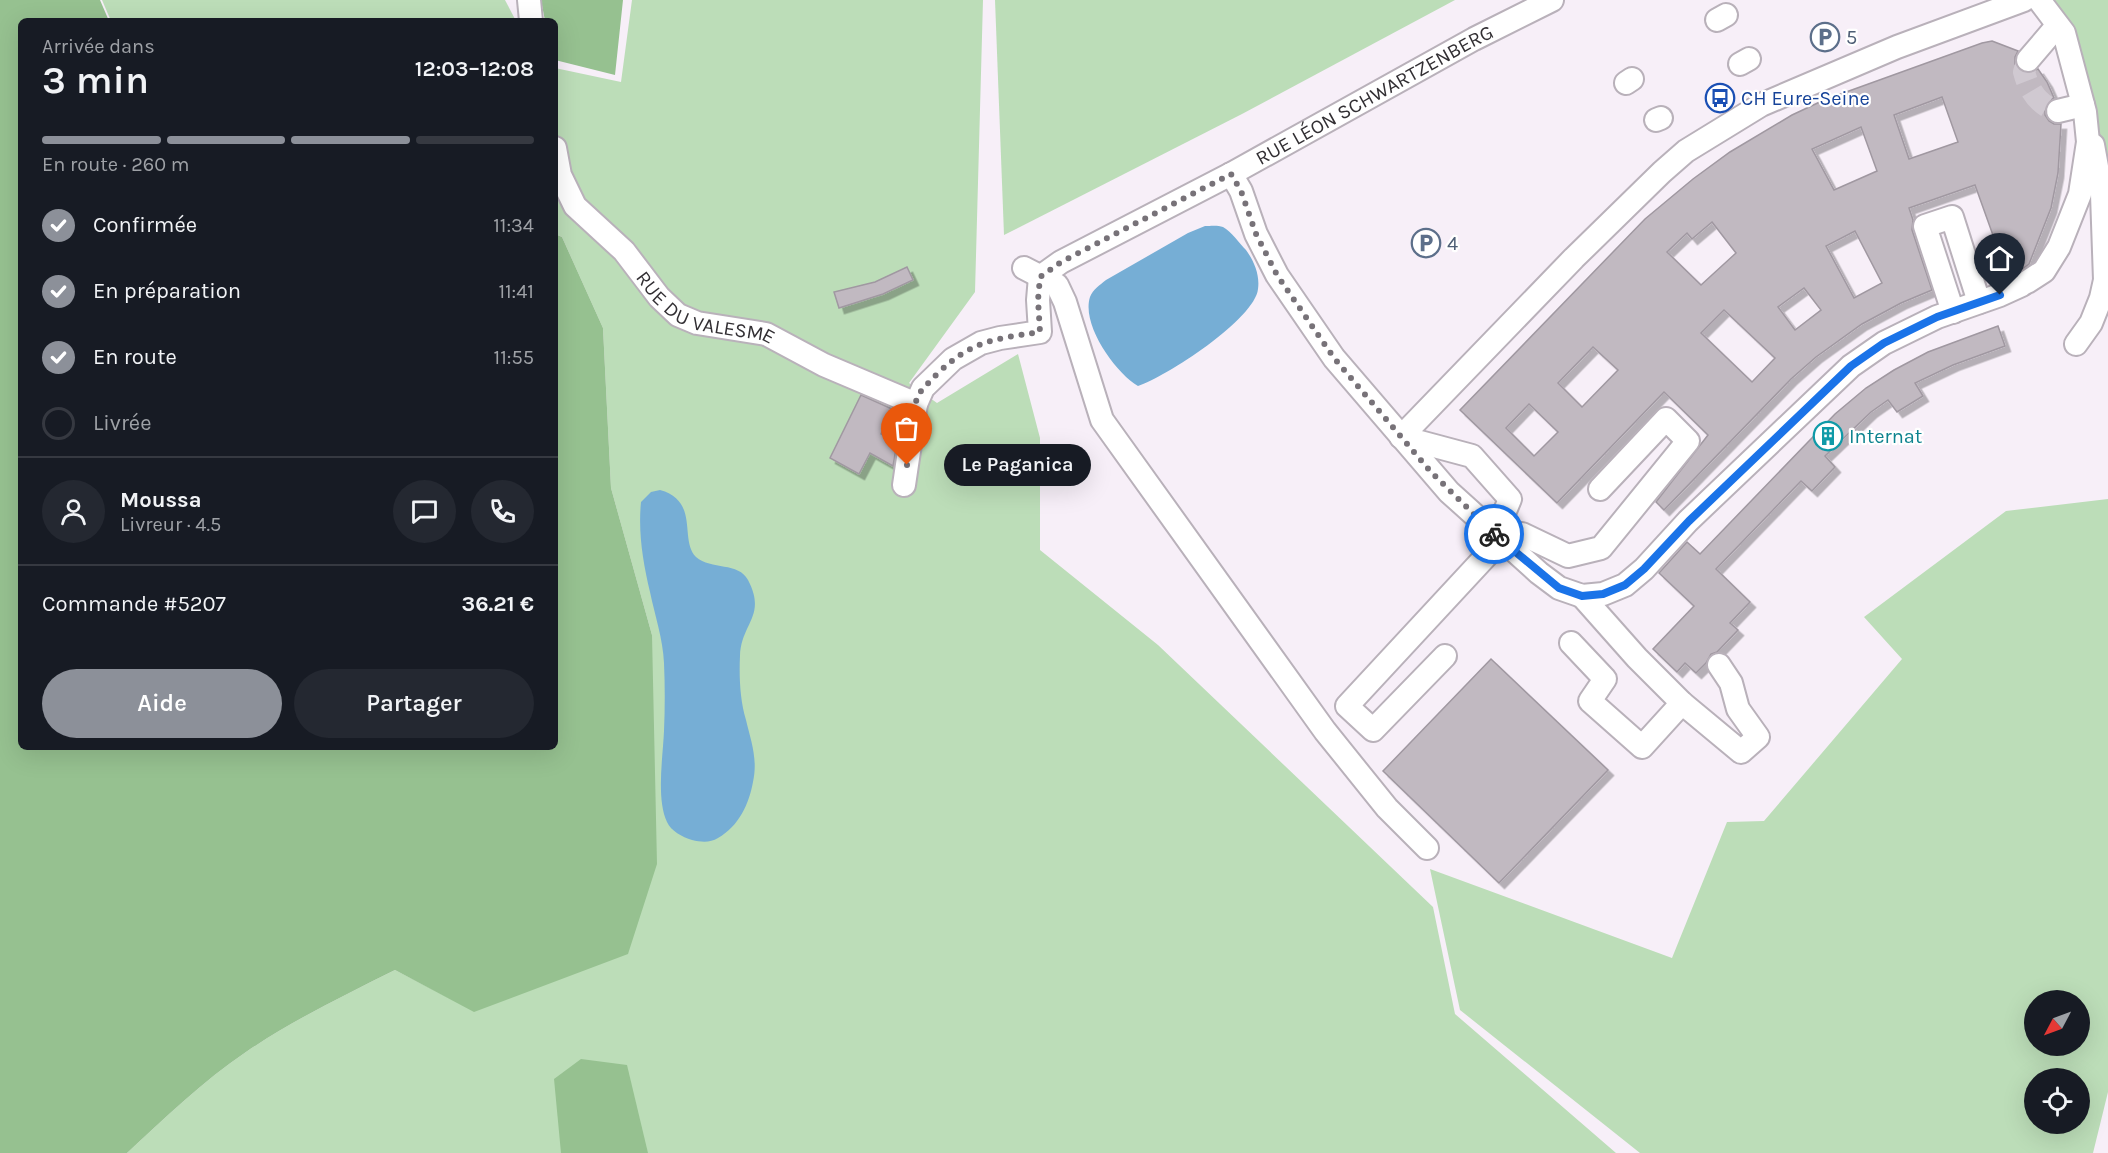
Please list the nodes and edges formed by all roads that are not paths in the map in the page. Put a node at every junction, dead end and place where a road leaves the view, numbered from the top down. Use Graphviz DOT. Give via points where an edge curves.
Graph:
graph roads {
  1 [pos="529,0"];
  2 [pos="1551,0"];
  3 [pos="2024,0"];
  4 [pos="2039,0"];
  5 [pos="531,18"];
  6 [pos="2057,26"];
  7 [pos="2028,60"];
  8 [pos="2084,109"];
  9 [pos="2058,111"];
  10 [pos="558,164"];
  11 [pos="1231,174"];
  12 [pos="565,208"];
  13 [pos="1032,273"];
  14 [pos="1979,303"];
  15 [pos="1953,312"];
  16 [pos="2076,344"];
  17 [pos="916,404"];
  18 [pos="1401,437"];
  19 [pos="904,485"];
  20 [pos="1600,489"];
  21 [pos="1496,535"];
  22 [pos="1582,596"];
  23 [pos="1571,643"];
  24 [pos="1445,656"];
  25 [pos="1719,665"];
  26 [pos="1682,703"];
  27 [pos="1427,848"];
  1 -- 5 [label="street"];
  2 -- 11 [label="street, RUE LÉON SCHWARTZENBERG"];
  3 -- 18 [label="street" via="1897,47 1761,105 1686,151 1574,258"];
  4 -- 6 [label="street"];
  6 -- 7 [label="street"];
  6 -- 8 [label="street" via="2064,33"];
  8 -- 9 [label="street"];
  8 -- 14 [label="street" via="2088,142 2080,194 2059,247 2044,271"];
  8 -- 16 [label="street" via="2102,194 2104,280 2091,323"];
  10 -- 12 [label="street, RUE DU VALESME"];
  11 -- 13 [label="street, RUE LÉON SCHWARTZENBERG" via="1061,262"];
  11 -- 18 [label="street" via="1277,275"];
  12 -- 17 [label="street, RUE DU VALESME" via="624,251 678,315 697,323 766,334"];
  13 -- 17 [label="street" via="1040,332 997,335 953,359 923,388"];
  13 -- 27 [label="street" via="1057,285 1102,420 1325,731 1387,808"];
  14 -- 15 [label="street"];
  14 -- 15 [label="street" via="1952,217 1925,226"];
  15 -- 22 [label="street" via="1884,343 1851,366 1696,513 1644,569 1625,585 1603,594"];
  17 -- 19 [label="street"];
  18 -- 21 [label="street" via="1449,492"];
  18 -- 21 [label="street" via="1472,456 1510,499"];
  20 -- 21 [label="street" via="1666,419 1688,441 1601,548 1568,556 1522,534"];
  21 -- 22 [label="street" via="1559,588"];
  21 -- 24 [label="street" via="1486,563 1347,706 1374,730"];
  22 -- 26 [label="street"];
  23 -- 26 [label="street" via="1605,679 1590,701 1642,747"];
  25 -- 26 [label="street" via="1731,682 1738,709 1758,737 1741,752"];
}
